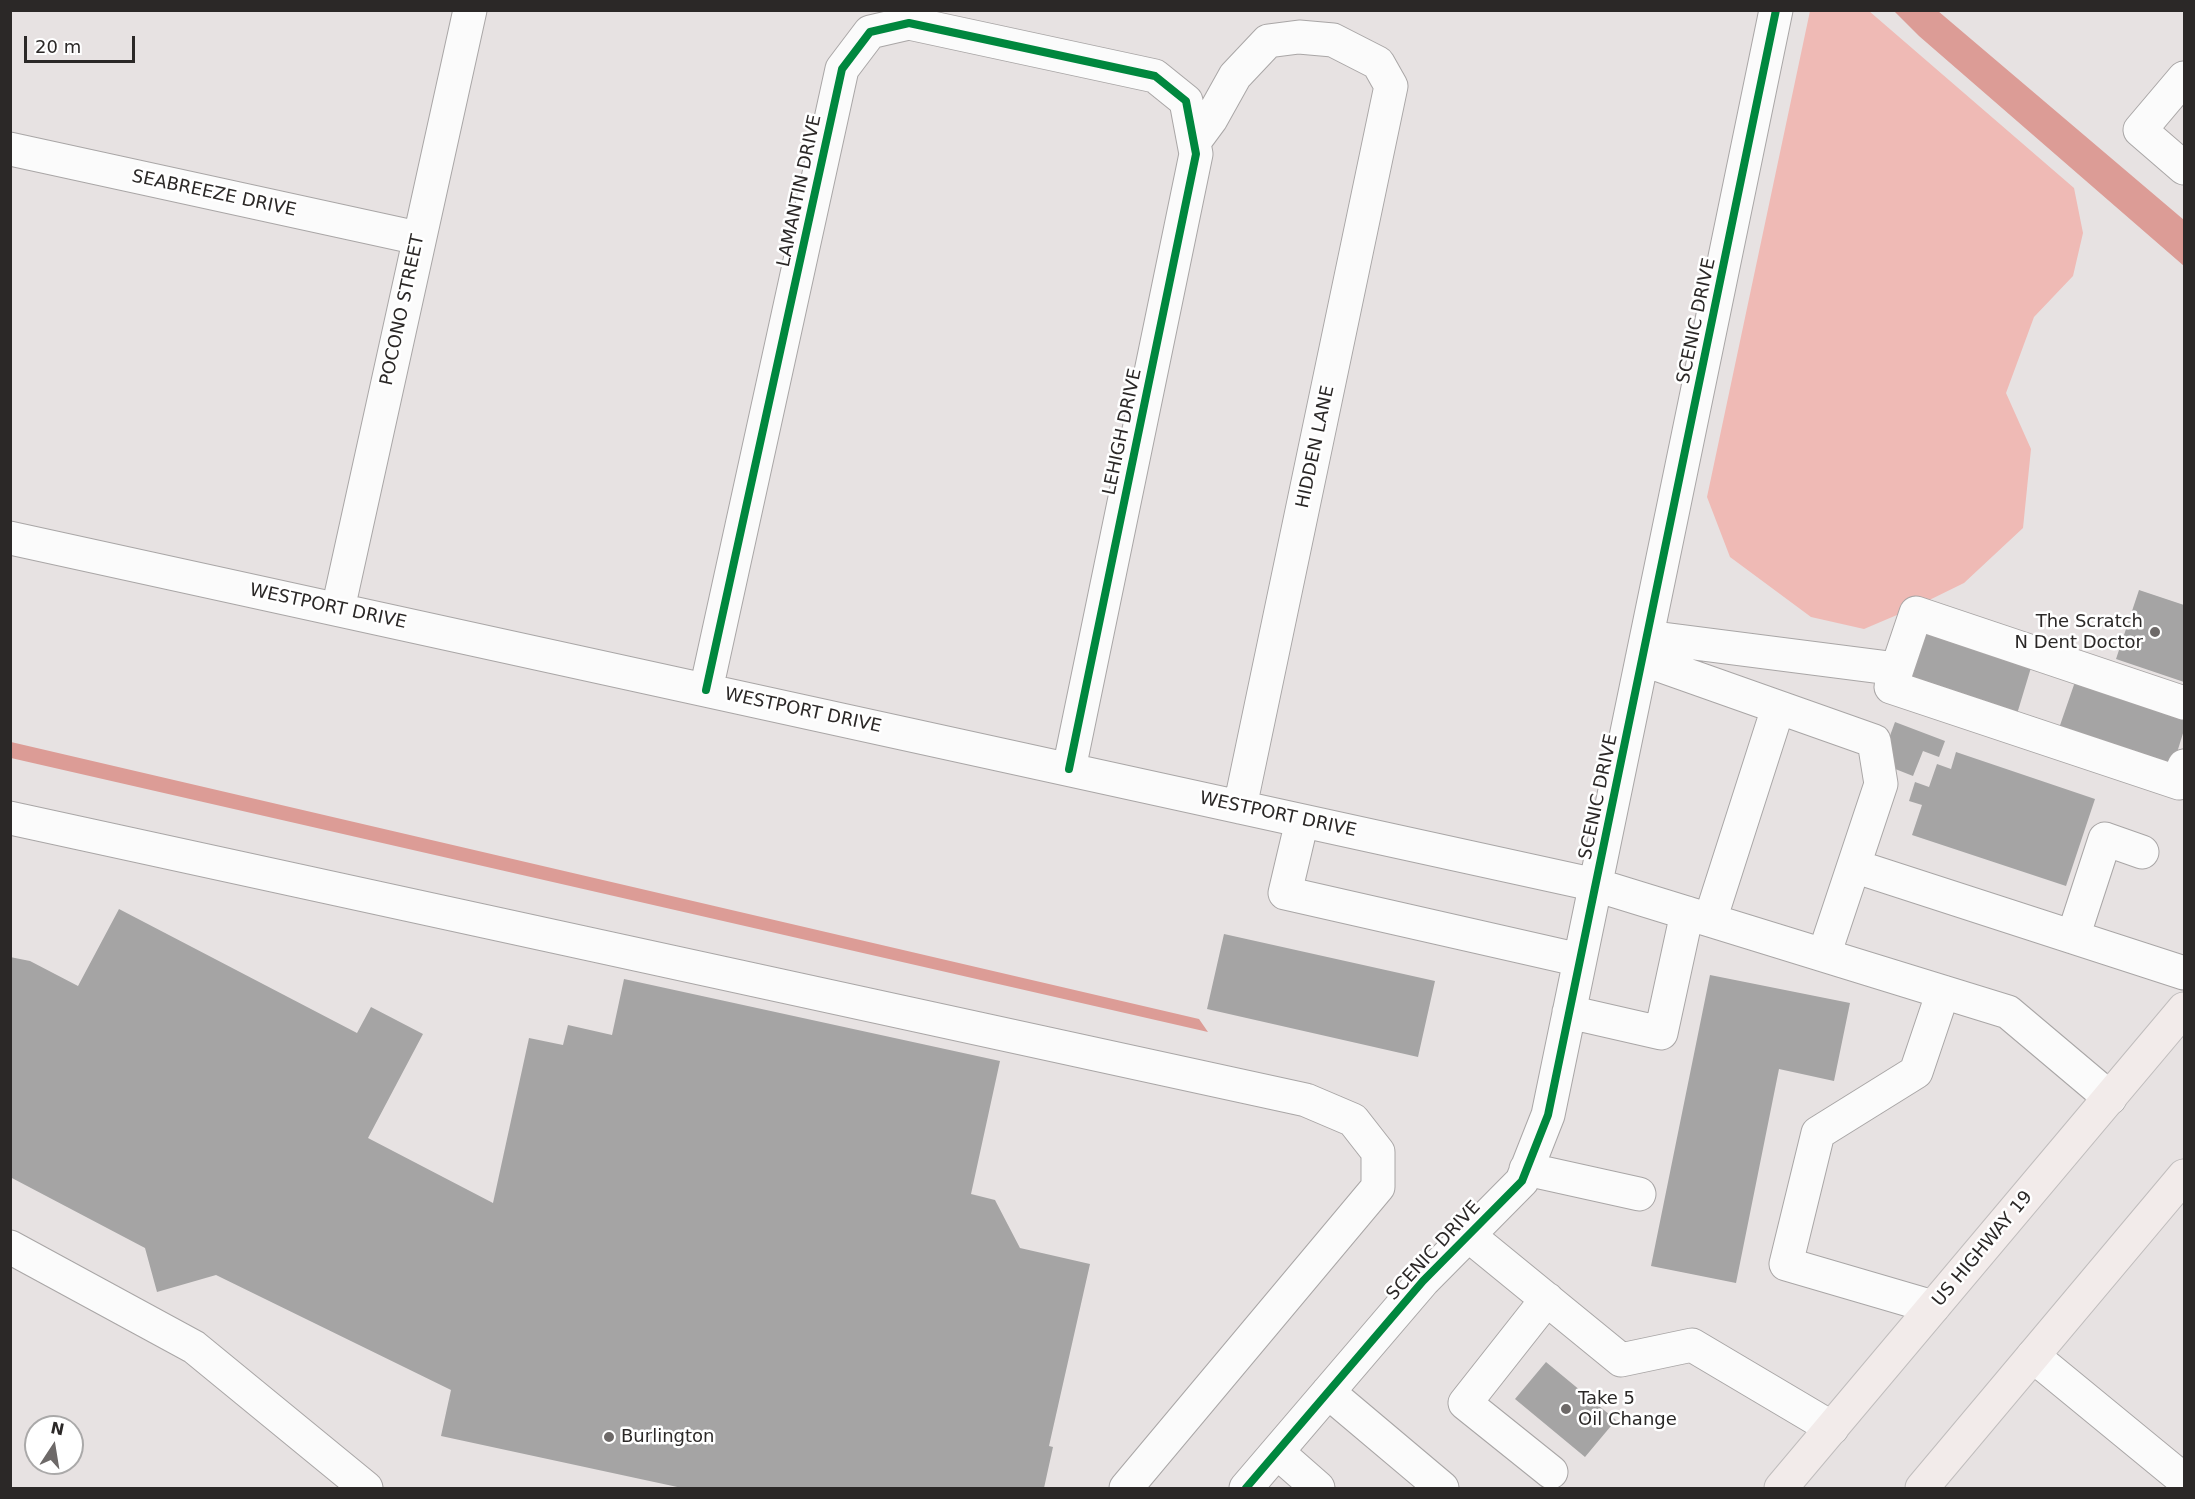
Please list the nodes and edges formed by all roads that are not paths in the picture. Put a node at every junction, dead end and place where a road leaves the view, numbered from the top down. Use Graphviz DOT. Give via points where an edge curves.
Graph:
graph roads {
  1 [pos="470,10"];
  2 [pos="1776,10"];
  3 [pos="2184,78"];
  4 [pos="1186,101"];
  5 [pos="1194,142"];
  6 [pos="10,149"];
  7 [pos="2184,168"];
  8 [pos="418,238"];
  9 [pos="10,538"];
  10 [pos="338,609"];
  11 [pos="1644,648"];
  12 [pos="1897,669"];
  13 [pos="706,690"];
  14 [pos="2184,703"];
  15 [pos="1778,708"];
  16 [pos="2184,766"];
  17 [pos="1069,769"];
  18 [pos="1240,807"];
  19 [pos="10,818"];
  20 [pos="1302,821"];
  21 [pos="2142,852"];
  22 [pos="1854,866"];
  23 [pos="1596,885"];
  24 [pos="1698,917"];
  25 [pos="2073,937"];
  26 [pos="1824,955"];
  27 [pos="1580,960"];
  28 [pos="2184,973"];
  29 [pos="1942,992"];
  30 [pos="2184,1009"];
  31 [pos="1569,1012"];
  32 [pos="2110,1098"];
  33 [pos="1526,1169"];
  34 [pos="2184,1176"];
  35 [pos="1639,1194"];
  36 [pos="1468,1235"];
  37 [pos="10,1247"];
  38 [pos="1546,1299"];
  39 [pos="1933,1307"];
  40 [pos="2033,1356"];
  41 [pos="1328,1392"];
  42 [pos="1832,1428"];
  43 [pos="1277,1452"];
  44 [pos="1551,1472"];
  45 [pos="2184,1480"];
  46 [pos="366,1488"];
  47 [pos="1126,1488"];
  48 [pos="1246,1488"];
  49 [pos="1318,1488"];
  50 [pos="1443,1488"];
  51 [pos="1781,1488"];
  52 [pos="1922,1488"];
  1 -- 8 [label="street, POCONO STREET"];
  2 -- 11 [label="street, SCENIC DRIVE"];
  3 -- 7 [label="street" via="2140,130"];
  4 -- 5 [label="street, LEHIGH DRIVE"];
  4 -- 13 [label="street, LAMANTIN DRIVE" via="1155,76 1144,73 909,23 870,32 842,69"];
  5 -- 17 [label="street, LEHIGH DRIVE" via="1197,154"];
  5 -- 18 [label="street, HIDDEN LANE" via="1235,76 1268,41 1299,37 1333,40 1378,63 1391,86"];
  6 -- 8 [label="street, SEABREEZE DRIVE"];
  8 -- 10 [label="street, POCONO STREET"];
  9 -- 10 [label="street, WESTPORT DRIVE"];
  10 -- 13 [label="street, WESTPORT DRIVE"];
  11 -- 12 [label="street"];
  11 -- 15 [label="street"];
  11 -- 23 [label="street, SCENIC DRIVE"];
  12 -- 14 [label="street" via="1916,613"];
  12 -- 16 [label="street" via="1891,687 2179,783"];
  13 -- 17 [label="street, WESTPORT DRIVE"];
  15 -- 22 [label="street" via="1874,741 1881,784"];
  15 -- 24 [label="street"];
  17 -- 18 [label="street, WESTPORT DRIVE"];
  18 -- 20 [label="street, WESTPORT DRIVE"];
  19 -- 47 [label="street" via="1306,1100 1353,1120 1378,1152 1378,1187"];
  20 -- 23 [label="street, WESTPORT DRIVE"];
  20 -- 27 [label="street" via="1285,893"];
  21 -- 25 [label="street" via="2105,839"];
  22 -- 25 [label="street"];
  22 -- 26 [label="street"];
  23 -- 24 [label="street, WESTPORT DRIVE"];
  23 -- 27 [label="street, SCENIC DRIVE"];
  24 -- 26 [label="street, WESTPORT DRIVE"];
  24 -- 31 [label="street" via="1661,1033"];
  25 -- 28 [label="street"];
  26 -- 29 [label="street, WESTPORT DRIVE"];
  27 -- 31 [label="street, SCENIC DRIVE"];
  29 -- 32 [label="street, WESTPORT DRIVE" via="2008,1012"];
  29 -- 39 [label="street" via="1916,1072 1818,1132 1786,1264"];
  30 -- 32 [label="highway, US HIGHWAY 19"];
  31 -- 33 [label="street, SCENIC DRIVE" via="1548,1115"];
  32 -- 39 [label="highway, US HIGHWAY 19"];
  33 -- 35 [label="street"];
  33 -- 36 [label="street, SCENIC DRIVE" via="1522,1181"];
  34 -- 40 [label="highway"];
  36 -- 38 [label="street"];
  36 -- 41 [label="street, SCENIC DRIVE"];
  37 -- 46 [label="street" via="194,1347"];
  38 -- 42 [label="street" via="1621,1360 1692,1345"];
  38 -- 44 [label="street" via="1465,1402"];
  39 -- 42 [label="highway, US HIGHWAY 19"];
  40 -- 45 [label="street"];
  40 -- 52 [label="highway"];
  41 -- 43 [label="street, SCENIC DRIVE"];
  41 -- 50 [label="street"];
  42 -- 51 [label="highway, US HIGHWAY 19"];
  43 -- 48 [label="street, SCENIC DRIVE"];
  43 -- 49 [label="street"];
}
